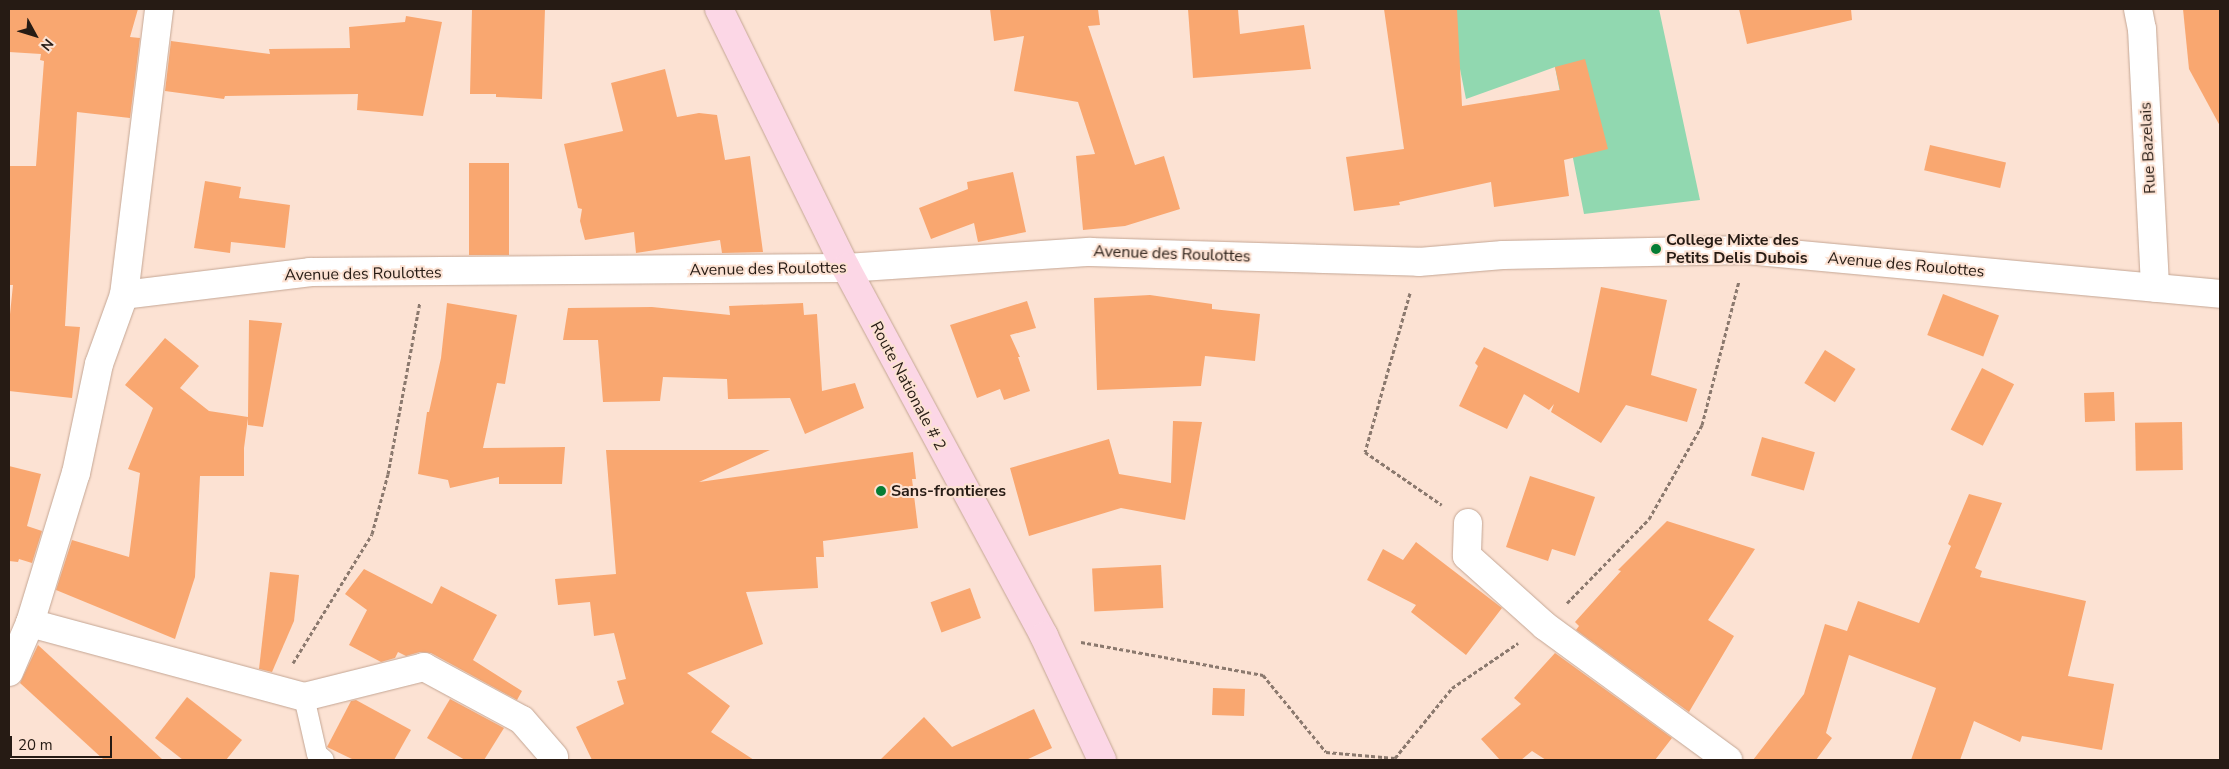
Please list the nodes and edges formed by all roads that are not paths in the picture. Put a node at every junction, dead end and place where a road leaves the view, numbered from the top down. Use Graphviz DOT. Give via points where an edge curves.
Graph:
graph roads {
  1 [pos="160,9"];
  2 [pos="719,9"];
  3 [pos="2138,9"];
  4 [pos="846,268"];
  5 [pos="2155,288"];
  6 [pos="2220,294"];
  7 [pos="124,295"];
  8 [pos="1468,523"];
  9 [pos="30,623"];
  10 [pos="9,672"];
  11 [pos="291,694"];
  12 [pos="554,757"];
  13 [pos="324,760"];
  14 [pos="1102,760"];
  15 [pos="1728,760"];
  1 -- 7 [label="street"];
  2 -- 4 [label="main road, Route Nationale # 2"];
  3 -- 5 [label="street, Rue Bazelais" via="2142,29"];
  4 -- 5 [label="street, Avenue des Roulottes" via="1090,252 1419,262 1503,255 1747,250"];
  4 -- 7 [label="street, Avenue des Roulottes" via="310,272"];
  4 -- 14 [label="main road, Route Nationale # 2" via="1044,636"];
  5 -- 6 [label="street, Avenue des Roulottes"];
  7 -- 9 [label="street" via="100,364 76,473"];
  8 -- 15 [label="street" via="1467,556 1545,626"];
  9 -- 10 [label="street"];
  9 -- 11 [label="street"];
  11 -- 12 [label="street" via="424,667 522,720"];
  11 -- 13 [label="lane" via="317,754"];
}
